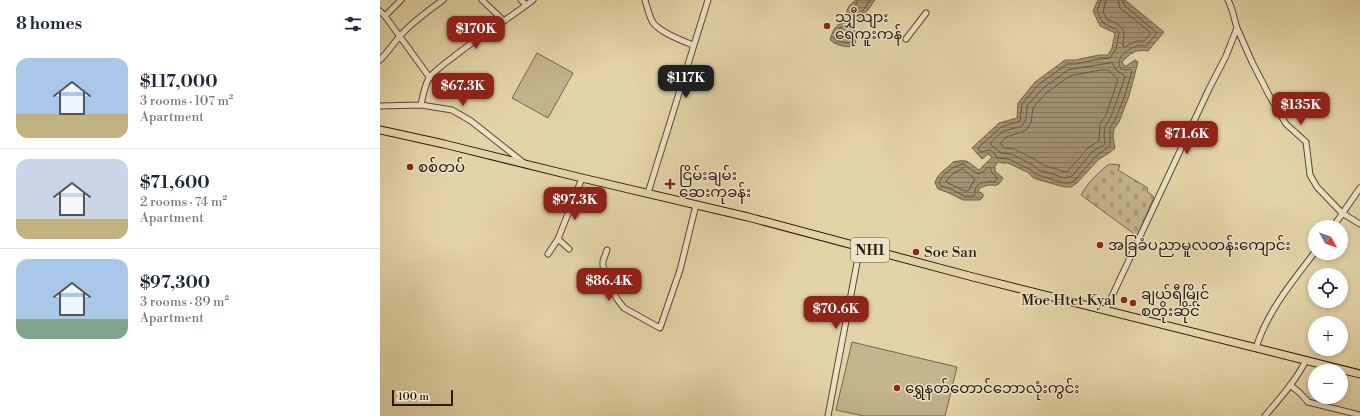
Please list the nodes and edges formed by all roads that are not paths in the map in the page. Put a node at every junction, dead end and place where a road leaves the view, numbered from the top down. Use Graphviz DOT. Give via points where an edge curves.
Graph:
graph roads {
  1 [pos="400,0"];
  2 [pos="443,0"];
  3 [pos="482,0"];
  4 [pos="521,0"];
  5 [pos="533,0"];
  6 [pos="645,0"];
  7 [pos="708,0"];
  8 [pos="1228,0"];
  9 [pos="526,5"];
  10 [pos="381,13"];
  11 [pos="926,13"];
  12 [pos="504,21"];
  13 [pos="1237,28"];
  14 [pos="400,37"];
  15 [pos="906,39"];
  16 [pos="694,45"];
  17 [pos="380,60"];
  18 [pos="430,78"];
  19 [pos="421,105"];
  20 [pos="380,106"];
  21 [pos="380,130"];
  22 [pos="525,164"];
  23 [pos="582,178"];
  24 [pos="1360,188"];
  25 [pos="648,193"];
  26 [pos="696,205"];
  27 [pos="1342,213"];
  28 [pos="1338,220"];
  29 [pos="1360,224"];
  30 [pos="558,239"];
  31 [pos="860,247"];
  32 [pos="569,249"];
  33 [pos="607,250"];
  34 [pos="548,254"];
  35 [pos="1309,260"];
  36 [pos="1106,310"];
  37 [pos="1256,348"];
  38 [pos="1306,360"];
  39 [pos="1360,374"];
  40 [pos="1290,385"];
  41 [pos="1360,415"];
  42 [pos="828,416"];
  43 [pos="1265,416"];
  1 -- 10 [label="street"];
  2 -- 14 [label="street" via="416,20"];
  3 -- 12 [label="street"];
  4 -- 9 [label="street"];
  5 -- 9 [label="street"];
  6 -- 16 [label="street" via="652,22 656,26"];
  7 -- 16 [label="street"];
  8 -- 13 [label="street"];
  9 -- 12 [label="street"];
  10 -- 14 [label="street"];
  11 -- 15 [label="street"];
  12 -- 18 [label="street" via="466,47"];
  13 -- 27 [label="street" via="1252,62 1286,124 1306,142 1310,175"];
  13 -- 36 [label="street"];
  14 -- 17 [label="street"];
  14 -- 18 [label="street"];
  16 -- 25 [label="street"];
  18 -- 19 [label="street" via="423,91"];
  19 -- 20 [label="street"];
  19 -- 22 [label="street" via="452,110 471,121"];
  21 -- 22 [label="highway, NH1"];
  22 -- 23 [label="highway, NH1"];
  23 -- 25 [label="highway, NH1"];
  23 -- 30 [label="street"];
  24 -- 27 [label="street"];
  25 -- 26 [label="highway, NH1"];
  26 -- 31 [label="highway, NH1"];
  26 -- 33 [label="street" via="680,270 660,328 624,308 617,299 603,266 602,261"];
  27 -- 28 [label="street"];
  27 -- 29 [label="street"];
  30 -- 32 [label="street"];
  30 -- 34 [label="street"];
  31 -- 36 [label="highway, NH1"];
  31 -- 42 [label="street"];
  35 -- 37 [label="street" via="1273,309"];
  36 -- 37 [label="highway, NH1"];
  37 -- 38 [label="highway, NH1"];
  38 -- 39 [label="highway, NH1"];
  38 -- 40 [label="street"];
  40 -- 41 [label="street" via="1308,402"];
  40 -- 43 [label="street"];
}
